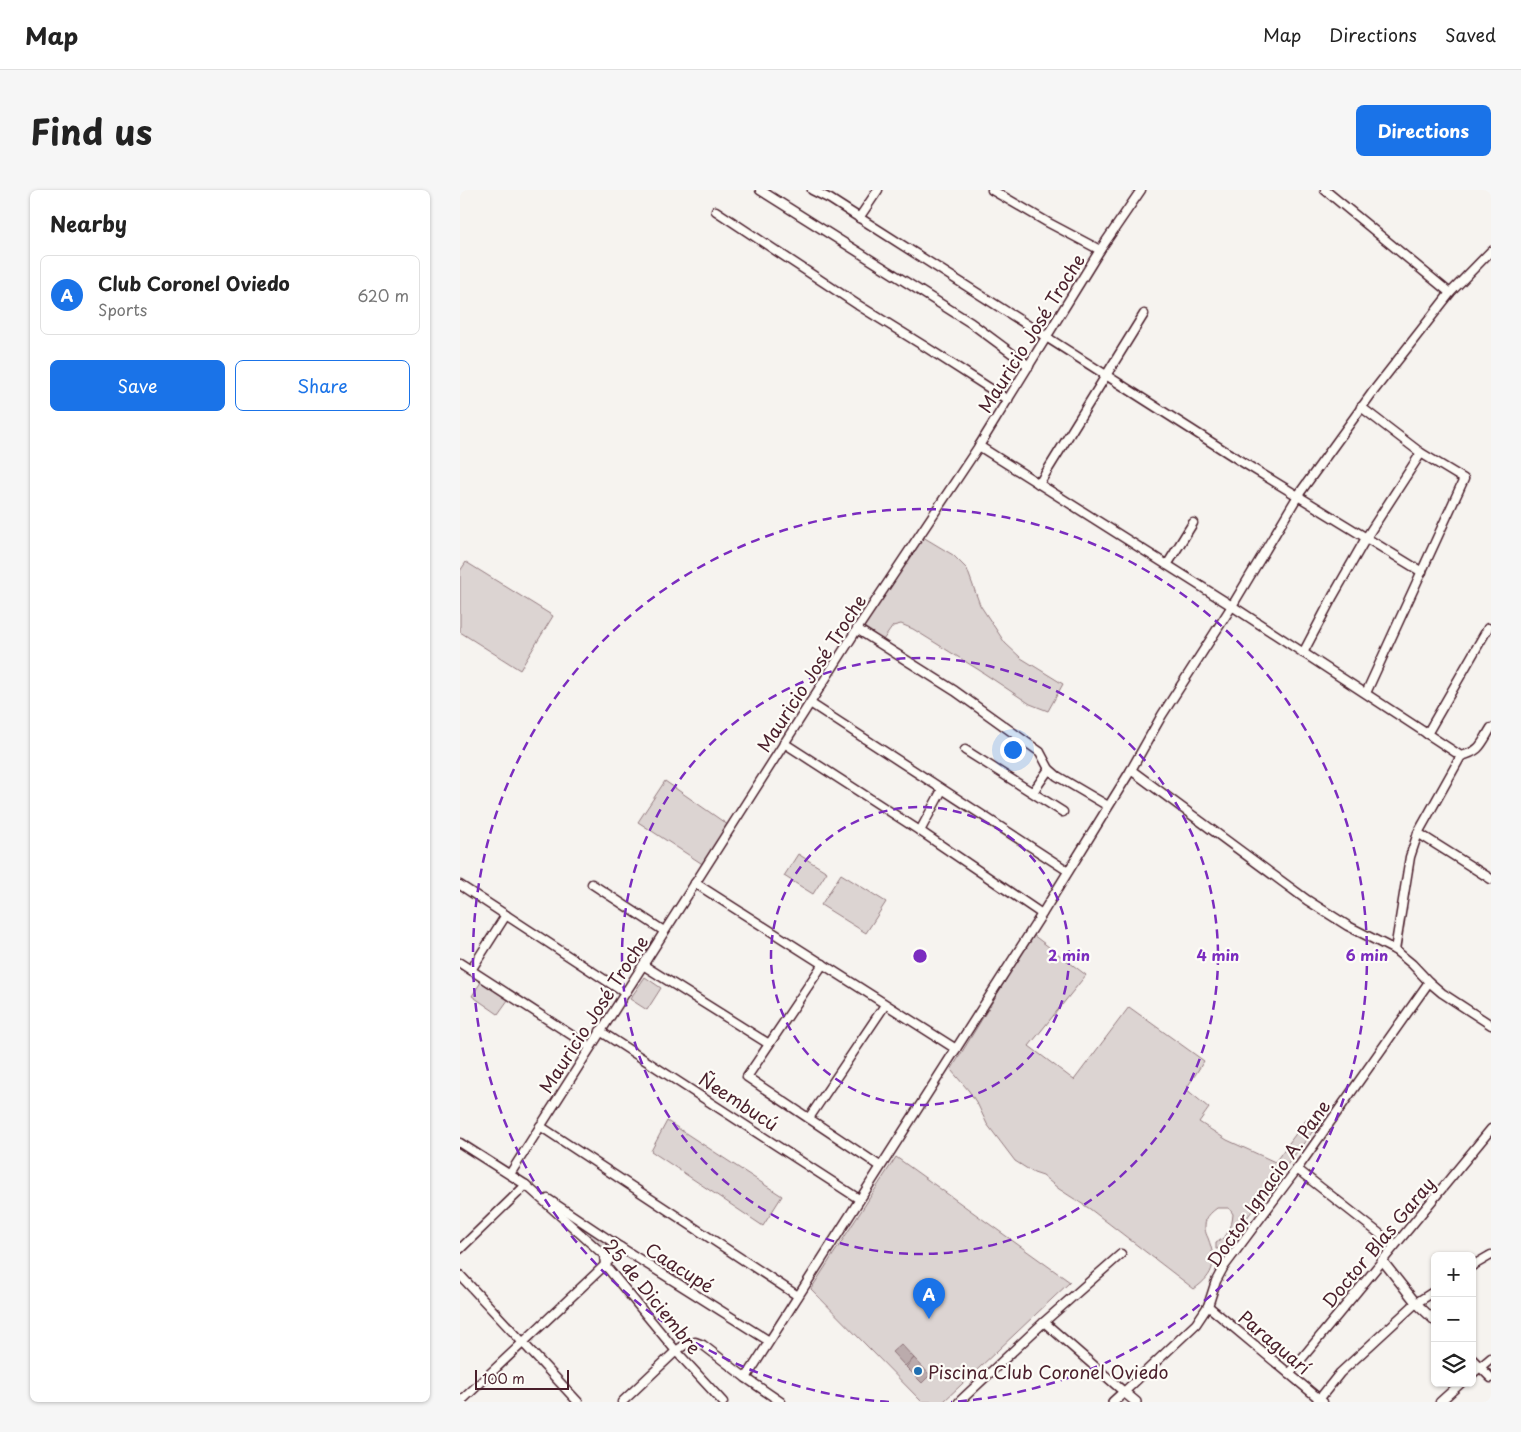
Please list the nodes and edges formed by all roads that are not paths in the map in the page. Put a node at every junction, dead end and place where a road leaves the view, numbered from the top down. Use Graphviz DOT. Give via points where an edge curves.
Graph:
graph roads {
  1 [pos="760,190"];
  2 [pos="812,190"];
  3 [pos="878,190"];
  4 [pos="992,190"];
  5 [pos="1140,190"];
  6 [pos="1326,190"];
  7 [pos="716,211"];
  8 [pos="859,218"];
  9 [pos="1100,250"];
  10 [pos="1491,251"];
  11 [pos="1450,293"];
  12 [pos="1144,314"];
  13 [pos="1046,338"];
  14 [pos="1029,366"];
  15 [pos="1106,376"];
  16 [pos="1008,400"];
  17 [pos="1361,407"];
  18 [pos="979,446"];
  19 [pos="1421,454"];
  20 [pos="1039,484"];
  21 [pos="1298,497"];
  22 [pos="1193,523"];
  23 [pos="1366,538"];
  24 [pos="1167,565"];
  25 [pos="1422,572"];
  26 [pos="1232,606"];
  27 [pos="1488,628"];
  28 [pos="857,629"];
  29 [pos="1303,652"];
  30 [pos="1366,693"];
  31 [pos="810,703"];
  32 [pos="1491,728"];
  33 [pos="1427,734"];
  34 [pos="784,743"];
  35 [pos="965,750"];
  36 [pos="1461,756"];
  37 [pos="1049,769"];
  38 [pos="1131,770"];
  39 [pos="942,790"];
  40 [pos="1033,792"];
  41 [pos="1108,806"];
  42 [pos="1063,812"];
  43 [pos="920,831"];
  44 [pos="1418,833"];
  45 [pos="1068,872"];
  46 [pos="1491,879"];
  47 [pos="695,883"];
  48 [pos="592,884"];
  49 [pos="460,885"];
  50 [pos="1042,914"];
  51 [pos="506,915"];
  52 [pos="664,931"];
  53 [pos="1396,950"];
  54 [pos="460,963"];
  55 [pos="643,964"];
  56 [pos="823,964"];
  57 [pos="471,970"];
  58 [pos="1429,982"];
  59 [pos="625,992"];
  60 [pos="884,1005"];
  61 [pos="1491,1025"];
  62 [pos="600,1031"];
  63 [pos="769,1044"];
  64 [pos="590,1047"];
  65 [pos="956,1049"];
  66 [pos="808,1118"];
  67 [pos="540,1126"];
  68 [pos="1491,1129"];
  69 [pos="460,1143"];
  70 [pos="880,1166"];
  71 [pos="1296,1169"];
  72 [pos="510,1174"];
  73 [pos="526,1185"];
  74 [pos="859,1199"];
  75 [pos="1394,1245"];
  76 [pos="620,1247"];
  77 [pos="460,1249"];
  78 [pos="1121,1254"];
  79 [pos="1491,1255"];
  80 [pos="1382,1260"];
  81 [pos="1476,1264"];
  82 [pos="605,1265"];
  83 [pos="460,1275"];
  84 [pos="1431,1294"];
  85 [pos="798,1296"];
  86 [pos="1416,1303"];
  87 [pos="1208,1306"];
  88 [pos="1431,1317"];
  89 [pos="1044,1322"];
  90 [pos="769,1341"];
  91 [pos="523,1342"];
  92 [pos="676,1350"];
  93 [pos="1491,1358"];
  94 [pos="1476,1362"];
  95 [pos="1480,1366"];
  96 [pos="1476,1370"];
  97 [pos="1289,1374"];
  98 [pos="746,1378"];
  99 [pos="1491,1378"];
  100 [pos="1457,1387"];
  101 [pos="1124,1392"];
  102 [pos="1320,1401"];
  103 [pos="460,1402"];
  104 [pos="578,1402"];
  105 [pos="622,1402"];
  106 [pos="723,1402"];
  107 [pos="781,1402"];
  108 [pos="958,1402"];
  109 [pos="1113,1402"];
  110 [pos="1136,1402"];
  111 [pos="1440,1402"];
  1 -- 14 [label="street" via="971,323"];
  2 -- 8 [label="street"];
  3 -- 8 [label="street"];
  4 -- 9 [label="street"];
  5 -- 9 [label="street, Mauricio José Troche"];
  6 -- 11 [label="street"];
  7 -- 16 [label="street"];
  8 -- 13 [label="street"];
  9 -- 13 [label="street, Mauricio José Troche"];
  10 -- 11 [label="street"];
  11 -- 17 [label="street"];
  12 -- 15 [label="street"];
  13 -- 14 [label="street, Mauricio José Troche"];
  13 -- 15 [label="street"];
  14 -- 16 [label="street, Mauricio José Troche"];
  15 -- 20 [label="street"];
  15 -- 21 [label="street"];
  16 -- 18 [label="street, Mauricio José Troche"];
  17 -- 19 [label="street"];
  17 -- 21 [label="street"];
  18 -- 20 [label="street"];
  18 -- 28 [label="street, Mauricio José Troche"];
  19 -- 23 [label="street"];
  19 -- 25 [label="street" via="1464,479"];
  20 -- 24 [label="street"];
  21 -- 23 [label="street"];
  21 -- 26 [label="street"];
  22 -- 24 [label="street"];
  23 -- 25 [label="street"];
  23 -- 29 [label="street"];
  24 -- 26 [label="street"];
  25 -- 30 [label="street"];
  26 -- 29 [label="street"];
  26 -- 38 [label="street"];
  27 -- 33 [label="street"];
  28 -- 31 [label="street, Mauricio José Troche"];
  28 -- 37 [label="street" via="955,691 1040,752"];
  29 -- 30 [label="street"];
  30 -- 33 [label="street"];
  31 -- 34 [label="street, Mauricio José Troche"];
  31 -- 39 [label="street"];
  32 -- 36 [label="street" via="1478,749"];
  33 -- 36 [label="street"];
  34 -- 43 [label="street"];
  34 -- 47 [label="street, Mauricio José Troche"];
  35 -- 40 [label="street"];
  36 -- 44 [label="street"];
  37 -- 40 [label="street"];
  37 -- 41 [label="street"];
  38 -- 41 [label="street"];
  38 -- 53 [label="street" via="1307,900 1348,926"];
  39 -- 43 [label="street"];
  39 -- 45 [label="street"];
  40 -- 42 [label="street"];
  41 -- 45 [label="street"];
  43 -- 50 [label="street"];
  44 -- 46 [label="street"];
  44 -- 53 [label="street" via="1410,857"];
  45 -- 50 [label="street"];
  47 -- 52 [label="street, Mauricio José Troche"];
  47 -- 56 [label="street"];
  48 -- 52 [label="street"];
  49 -- 51 [label="street"];
  50 -- 65 [label="street"];
  51 -- 57 [label="street"];
  51 -- 59 [label="street"];
  52 -- 55 [label="street, Mauricio José Troche"];
  53 -- 58 [label="street"];
  54 -- 57 [label="street"];
  55 -- 59 [label="street, Mauricio José Troche"];
  55 -- 63 [label="street"];
  56 -- 60 [label="street"];
  56 -- 63 [label="street"];
  57 -- 64 [label="street"];
  58 -- 61 [label="street"];
  58 -- 71 [label="street, Doctor Ignacio A. Pane"];
  59 -- 62 [label="street, Mauricio José Troche"];
  60 -- 65 [label="street"];
  60 -- 66 [label="street"];
  62 -- 64 [label="street, Mauricio José Troche"];
  62 -- 74 [label="street, Ñeembucú"];
  63 -- 66 [label="street" via="747,1077"];
  64 -- 67 [label="street, Mauricio José Troche"];
  65 -- 70 [label="street"];
  66 -- 70 [label="street"];
  67 -- 72 [label="street, Mauricio José Troche"];
  67 -- 85 [label="street"];
  68 -- 75 [label="street, Doctor Blas Garay"];
  69 -- 72 [label="street, 25 de Diciembre"];
  70 -- 74 [label="street"];
  71 -- 75 [label="street"];
  71 -- 87 [label="street, Doctor Ignacio A. Pane" via="1223,1268"];
  72 -- 73 [label="street, 25 de Diciembre"];
  73 -- 76 [label="street, Caacupé"];
  73 -- 77 [label="street"];
  73 -- 82 [label="street, 25 de Diciembre" via="604,1255"];
  74 -- 85 [label="street"];
  75 -- 80 [label="street, Doctor Blas Garay"];
  76 -- 82 [label="street"];
  76 -- 90 [label="street, Caacupé"];
  78 -- 89 [label="street"];
  79 -- 81 [label="street"];
  80 -- 86 [label="street"];
  80 -- 97 [label="street, Doctor Blas Garay"];
  82 -- 91 [label="street"];
  82 -- 92 [label="street, 25 de Diciembre"];
  83 -- 91 [label="street"];
  84 -- 86 [label="street"];
  85 -- 90 [label="street"];
  86 -- 88 [label="street"];
  86 -- 102 [label="street" via="1340,1373"];
  87 -- 97 [label="street, Paraguarí"];
  87 -- 101 [label="street, Doctor Ignacio A. Pane" via="1196,1324"];
  89 -- 101 [label="street"];
  89 -- 108 [label="street"];
  90 -- 98 [label="street"];
  91 -- 103 [label="street"];
  91 -- 104 [label="street"];
  92 -- 98 [label="street" via="694,1342 703,1345"];
  92 -- 105 [label="street"];
  92 -- 106 [label="street, 25 de Diciembre"];
  93 -- 95 [label="street"];
  94 -- 95 [label="street"];
  95 -- 96 [label="street"];
  95 -- 99 [label="street"];
  97 -- 102 [label="street, Paraguarí"];
  98 -- 107 [label="street"];
  100 -- 111 [label="street"];
  101 -- 109 [label="street"];
  101 -- 110 [label="street"];
}
